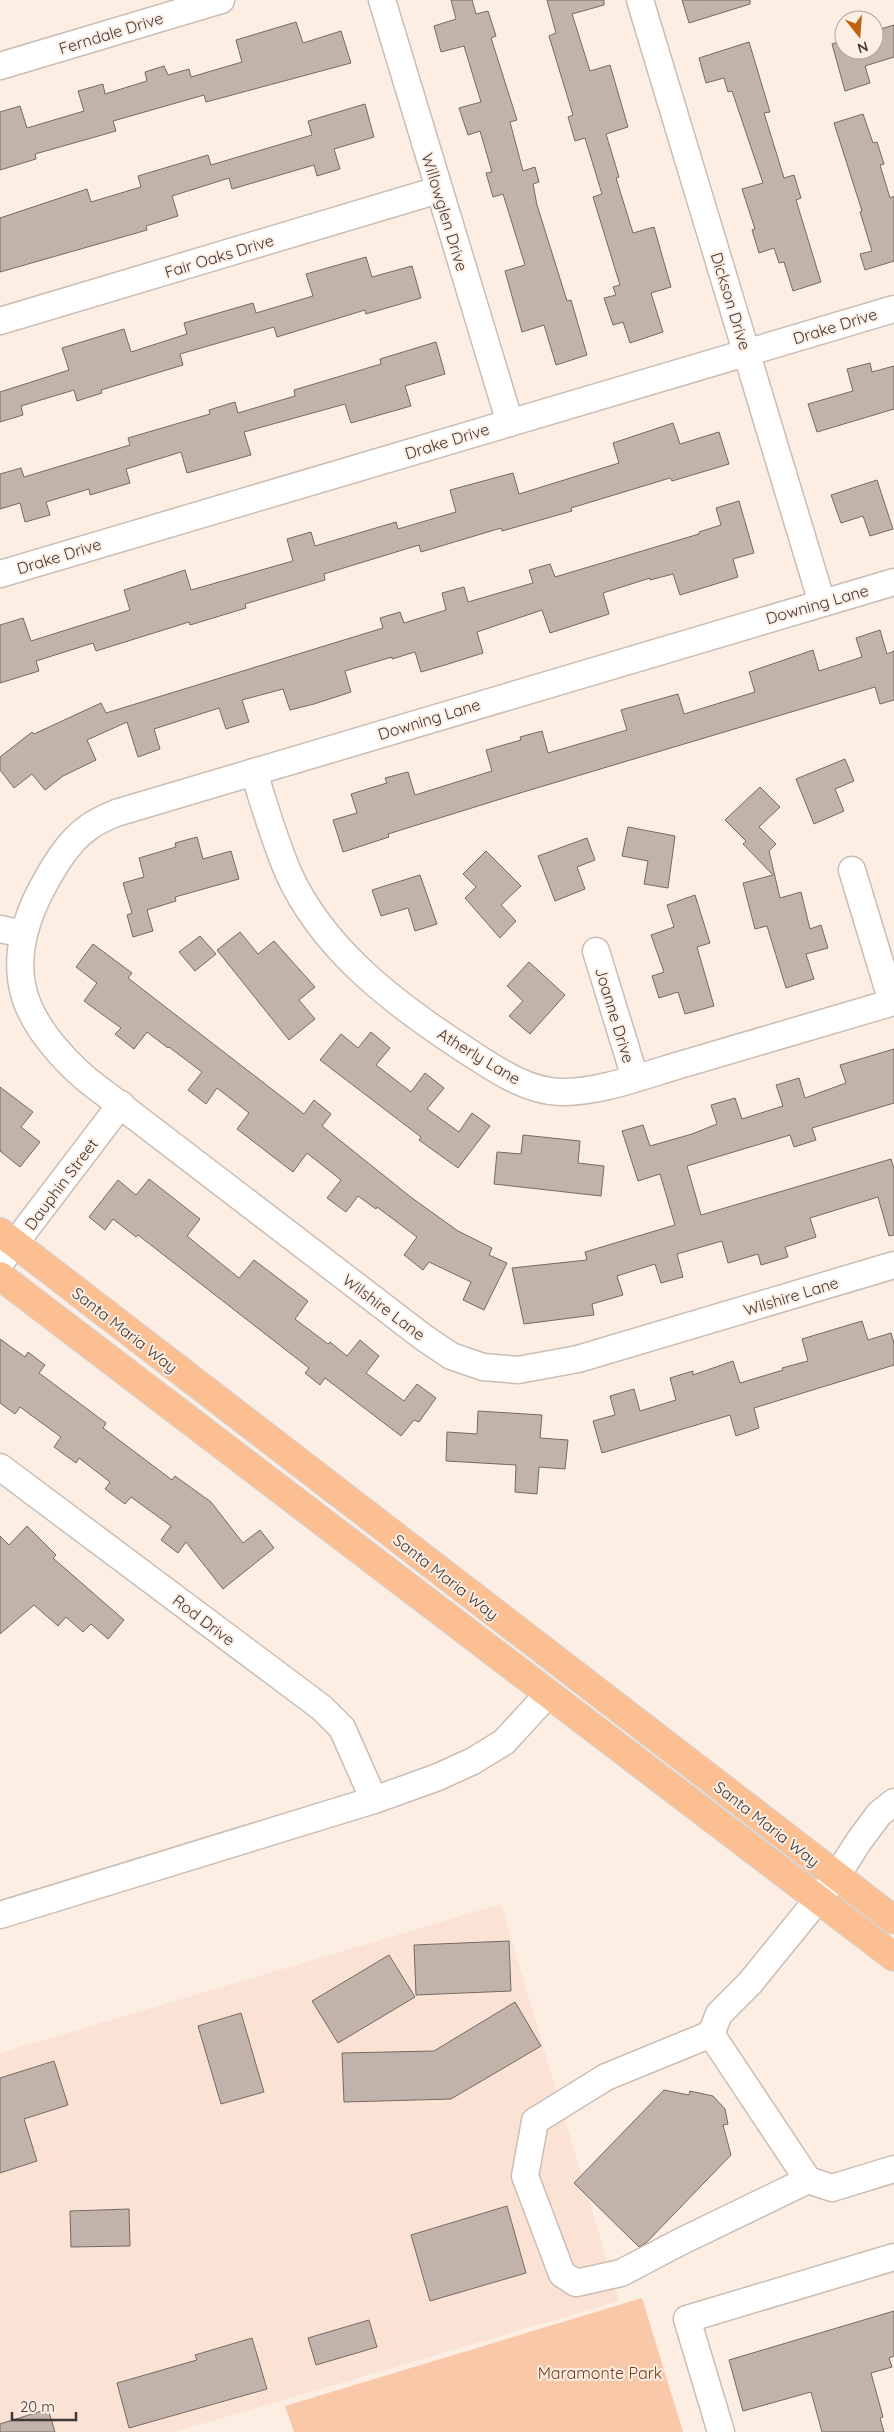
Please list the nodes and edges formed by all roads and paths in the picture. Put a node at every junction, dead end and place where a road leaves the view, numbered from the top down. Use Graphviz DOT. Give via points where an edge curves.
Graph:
graph roads {
  1 [pos="221,0"];
  2 [pos="382,0"];
  3 [pos="640,0"];
  4 [pos="0,66"];
  5 [pos="438,190"];
  6 [pos="894,309"];
  7 [pos="0,321"];
  8 [pos="746,353"];
  9 [pos="510,423"];
  10 [pos="0,574"];
  11 [pos="894,582"];
  12 [pos="822,603"];
  13 [pos="254,772"];
  14 [pos="852,870"];
  15 [pos="11,931"];
  16 [pos="596,951"];
  17 [pos="893,1002"];
  18 [pos="635,1078"];
  19 [pos="121,1104"];
  20 [pos="5,1246"];
  21 [pos="894,1265"];
  22 [pos="0,1276"];
  23 [pos="1,1469"];
  24 [pos="548,1694"];
  25 [pos="374,1800"];
  26 [pos="894,1802"];
  27 [pos="836,1877"];
  28 [pos="818,1899"];
  29 [pos="0,1915"];
  30 [pos="894,1920"];
  31 [pos="894,1957"];
  32 [pos="711,2034"];
  33 [pos="894,2169"];
  34 [pos="808,2180"];
  35 [pos="894,2257"];
  36 [pos="721,2432"];
  1 -- 4 [label="street, Ferndale Drive"];
  2 -- 5 [label="street, Willowglen Drive"];
  3 -- 8 [label="street, Dickson Drive"];
  5 -- 7 [label="street, Fair Oaks Drive"];
  5 -- 9 [label="street, Willowglen Drive"];
  6 -- 8 [label="street, Drake Drive"];
  8 -- 9 [label="street, Drake Drive"];
  8 -- 12 [label="street, Dickson Drive"];
  9 -- 10 [label="street, Drake Drive"];
  11 -- 12 [label="street, Downing Lane"];
  12 -- 13 [label="street, Downing Lane"];
  13 -- 15 [label="street, Downing Lane" via="116,813 88,828 66,850 49,874 26,920"];
  13 -- 18 [label="street, Atherly Lane" via="289,874 314,917 348,958 413,1016 498,1071 528,1084 557,1092 578,1091"];
  14 -- 17 [label="street"];
  15 -- 19 [label="street, Wilshire Lane" via="26,1002 39,1029 67,1062"];
  16 -- 18 [label="street, Joanne Drive"];
  17 -- 18 [label="street, Atherly Lane"];
  19 -- 20 [label="street, Dauphin Street"];
  19 -- 21 [label="street, Wilshire Lane" via="424,1337 451,1356 483,1367 518,1370 578,1359"];
  20 -- 27 [label="main road, Santa Maria Way"];
  22 -- 24 [label="main road, Santa Maria Way"];
  23 -- 25 [label="street, Rod Drive" via="322,1708 342,1728"];
  24 -- 25 [label="street" via="504,1742 473,1761"];
  24 -- 28 [label="main road, Santa Maria Way"];
  25 -- 29 [label="street"];
  26 -- 27 [label="street" via="859,1840"];
  27 -- 28 [label="street"];
  27 -- 30 [label="main road, Santa Maria Way"];
  28 -- 31 [label="main road, Santa Maria Way"];
  28 -- 32 [label="street" via="750,1983 719,2014"];
  32 -- 34 [label="street"];
  32 -- 34 [label="street" via="606,2077 535,2121 525,2176 562,2274 576,2283 621,2273"];
  33 -- 34 [label="street" via="832,2188"];
  35 -- 36 [label="street" via="688,2319"];
}
